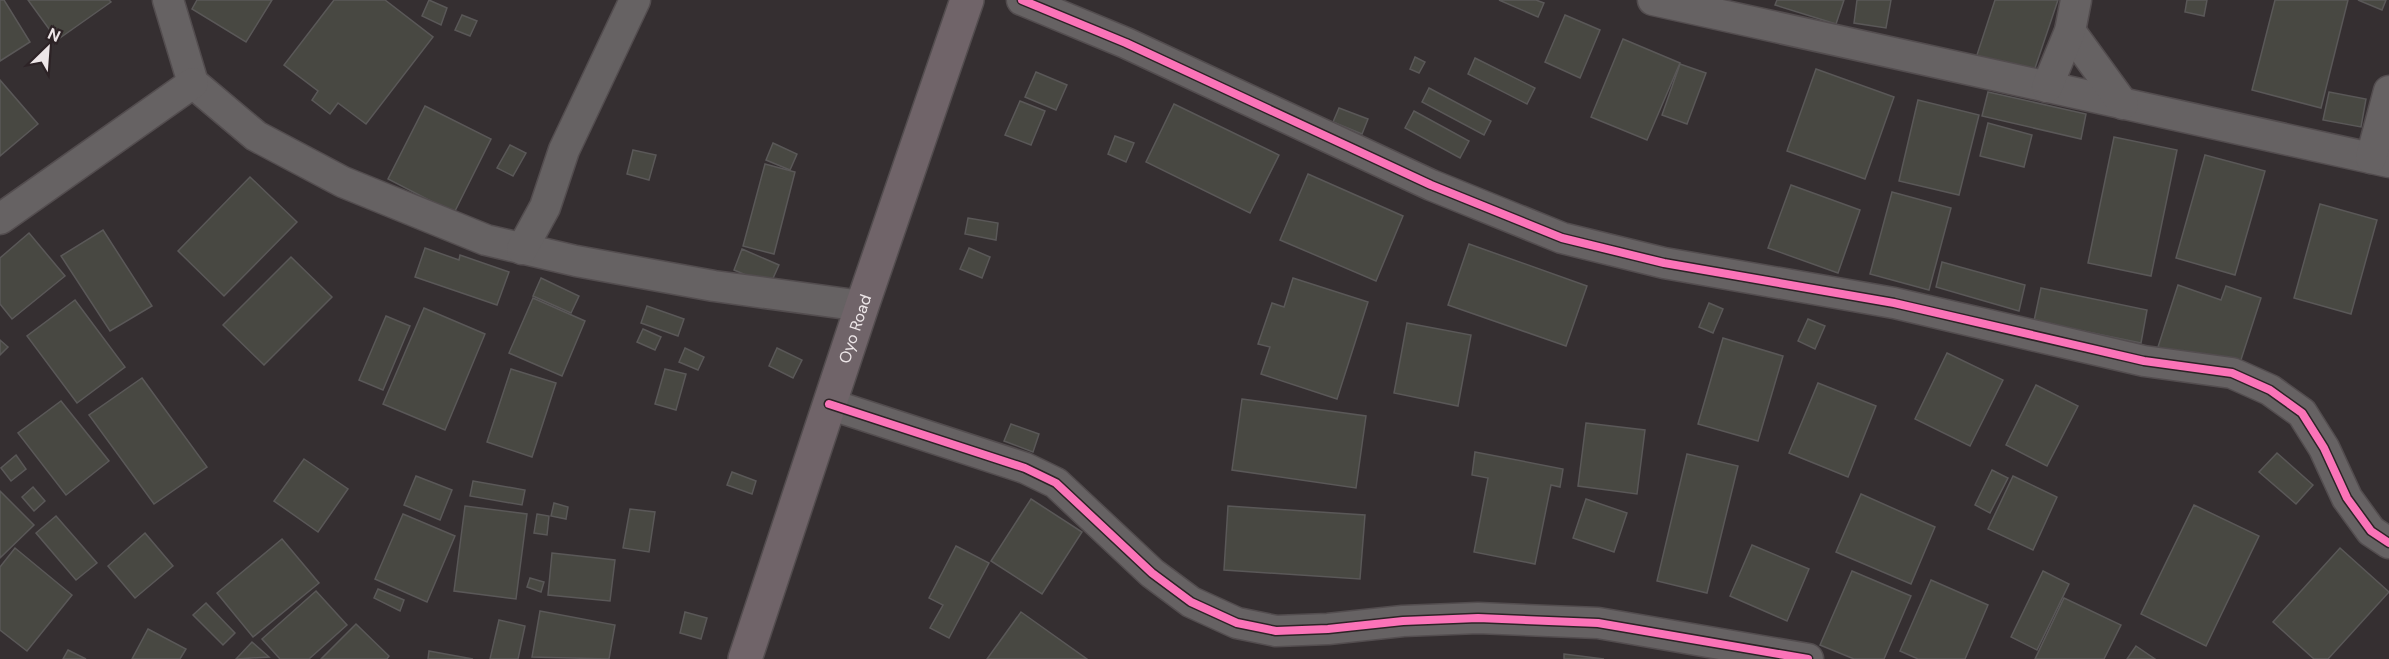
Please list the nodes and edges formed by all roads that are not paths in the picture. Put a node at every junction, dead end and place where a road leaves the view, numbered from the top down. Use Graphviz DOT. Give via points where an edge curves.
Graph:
graph roads {
  1 [pos="168,0"];
  2 [pos="635,0"];
  3 [pos="967,0"];
  4 [pos="1022,0"];
  5 [pos="1653,0"];
  6 [pos="2076,0"];
  7 [pos="1752,11"];
  8 [pos="2070,31"];
  9 [pos="193,83"];
  10 [pos="2047,87"];
  11 [pos="2389,91"];
  12 [pos="2122,104"];
  13 [pos="2380,160"];
  14 [pos="0,219"];
  15 [pos="522,249"];
  16 [pos="862,306"];
  17 [pos="829,404"];
  18 [pos="2389,543"];
  19 [pos="745,659"];
  20 [pos="1808,659"];
  1 -- 9 [label="street"];
  2 -- 15 [label="street" via="564,150 545,207"];
  3 -- 16 [label="highway, Oyo Road"];
  4 -- 18 [label="street" via="1126,43 1431,185 1562,238 1664,263 1894,303 2144,361 2232,373 2270,390 2302,413 2324,448 2347,498 2372,531"];
  5 -- 7 [label="street"];
  6 -- 8 [label="street"];
  7 -- 10 [label="street"];
  8 -- 10 [label="street"];
  8 -- 12 [label="street"];
  9 -- 14 [label="street"];
  9 -- 15 [label="street" via="256,136 343,182 486,240"];
  10 -- 12 [label="street"];
  11 -- 13 [label="street"];
  12 -- 13 [label="street"];
  15 -- 16 [label="street" via="714,286"];
  16 -- 17 [label="highway, Oyo Road"];
  17 -- 19 [label="highway, Oyo Road"];
  17 -- 20 [label="street" via="1025,468 1056,483 1152,573 1191,602 1237,623 1276,631 1478,618 1598,623"];
}
